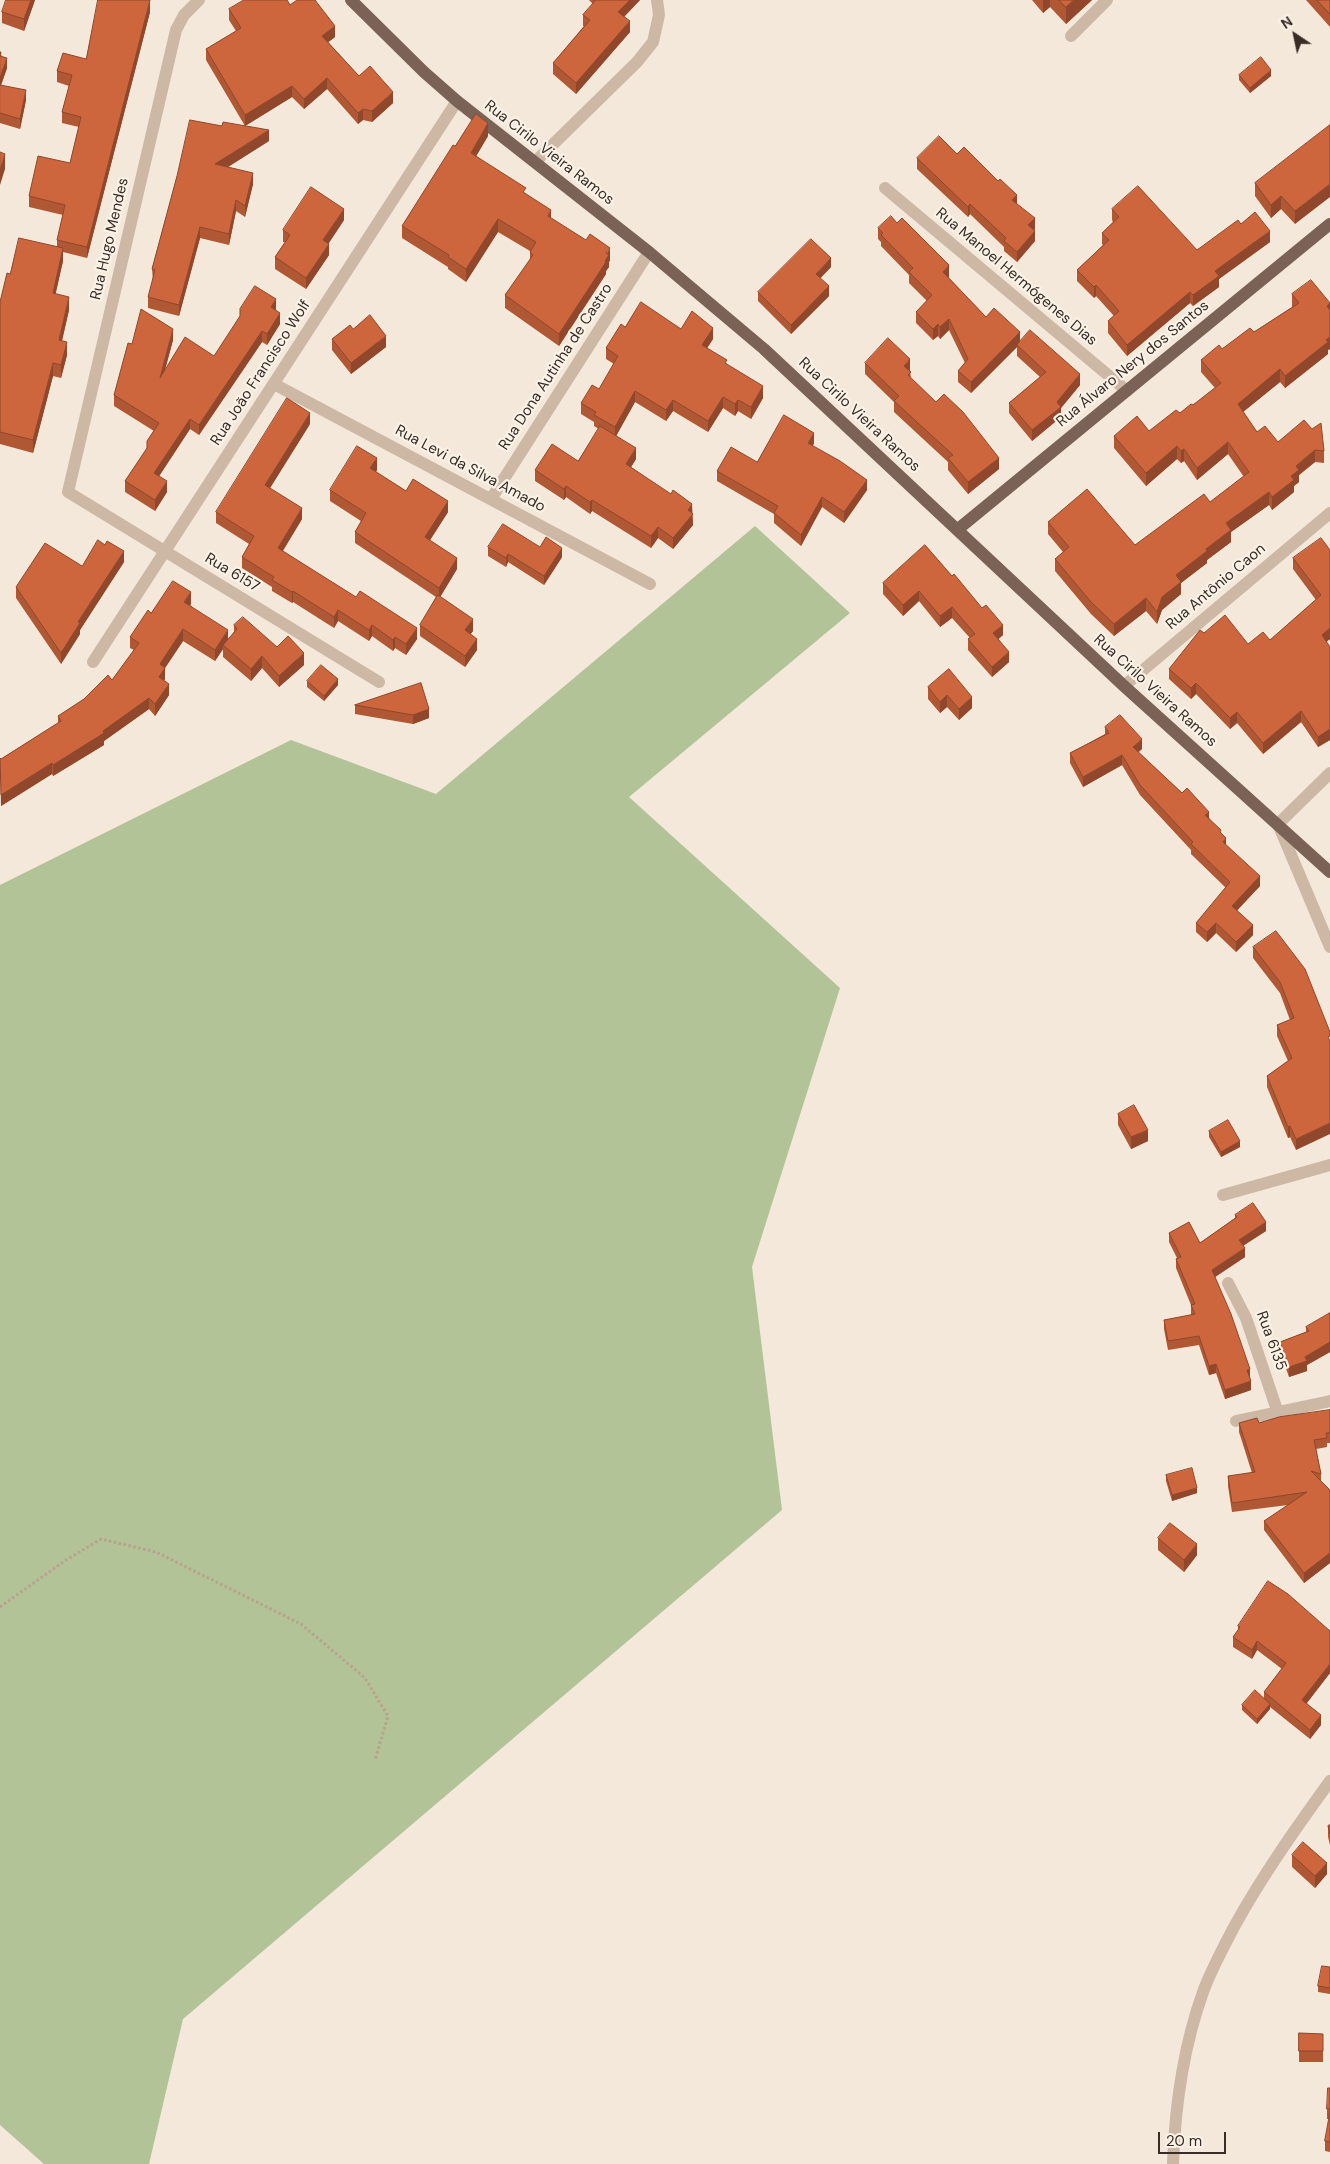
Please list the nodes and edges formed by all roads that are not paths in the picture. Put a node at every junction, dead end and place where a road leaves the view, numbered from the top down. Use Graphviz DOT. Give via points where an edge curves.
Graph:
graph roads {
  1 [pos="199,0"];
  2 [pos="351,0"];
  3 [pos="656,0"];
  4 [pos="1107,0"];
  5 [pos="1071,36"];
  6 [pos="457,101"];
  7 [pos="535,162"];
  8 [pos="885,188"];
  9 [pos="1330,224"];
  10 [pos="649,252"];
  11 [pos="274,384"];
  12 [pos="1127,391"];
  13 [pos="68,492"];
  14 [pos="491,499"];
  15 [pos="1330,514"];
  16 [pos="958,530"];
  17 [pos="165,551"];
  18 [pos="650,584"];
  19 [pos="93,662"];
  20 [pos="379,682"];
  21 [pos="1124,686"];
  22 [pos="1330,773"];
  23 [pos="1278,824"];
  24 [pos="1330,872"];
  25 [pos="1330,947"];
  26 [pos="1330,1165"];
  27 [pos="1223,1195"];
  28 [pos="1228,1283"];
  29 [pos="1330,1401"];
  30 [pos="1278,1413"];
  31 [pos="1236,1421"];
  32 [pos="1330,1781"];
  33 [pos="1173,2164"];
  1 -- 13 [label="street, Rua Hugo Mendes" via="184,15 176,30"];
  2 -- 6 [label="main road, Rua Cirilo Vieira Ramos"];
  3 -- 7 [label="street" via="659,15 653,42"];
  4 -- 5 [label="street"];
  6 -- 7 [label="main road, Rua Cirilo Vieira Ramos"];
  6 -- 11 [label="street, Rua João Francisco Wolf"];
  7 -- 10 [label="main road, Rua Cirilo Vieira Ramos"];
  8 -- 12 [label="street, Rua Manoel Hermógenes Dias"];
  9 -- 12 [label="main road, Rua Álvaro Nery dos Santos"];
  10 -- 14 [label="street, Rua Dona Autinha de Castro"];
  10 -- 16 [label="main road, Rua Cirilo Vieira Ramos" via="764,350"];
  11 -- 14 [label="street, Rua Levi da Silva Amado"];
  11 -- 17 [label="street, Rua João Francisco Wolf"];
  12 -- 16 [label="main road, Rua Álvaro Nery dos Santos"];
  13 -- 17 [label="street, Rua 6157"];
  14 -- 18 [label="street, Rua Levi da Silva Amado"];
  15 -- 21 [label="street, Rua Antônio Caon"];
  16 -- 21 [label="main road, Rua Cirilo Vieira Ramos"];
  17 -- 19 [label="street, Rua João Francisco Wolf"];
  17 -- 20 [label="street, Rua 6157"];
  21 -- 23 [label="main road, Rua Cirilo Vieira Ramos"];
  22 -- 23 [label="street"];
  23 -- 24 [label="main road, Rua Cirilo Vieira Ramos"];
  23 -- 25 [label="street"];
  26 -- 27 [label="street"];
  28 -- 30 [label="street, Rua 6135" via="1249,1326"];
  29 -- 30 [label="street"];
  30 -- 31 [label="street"];
  32 -- 33 [label="street" via="1259,1882 1203,1991 1188,2041 1175,2112"];
}
